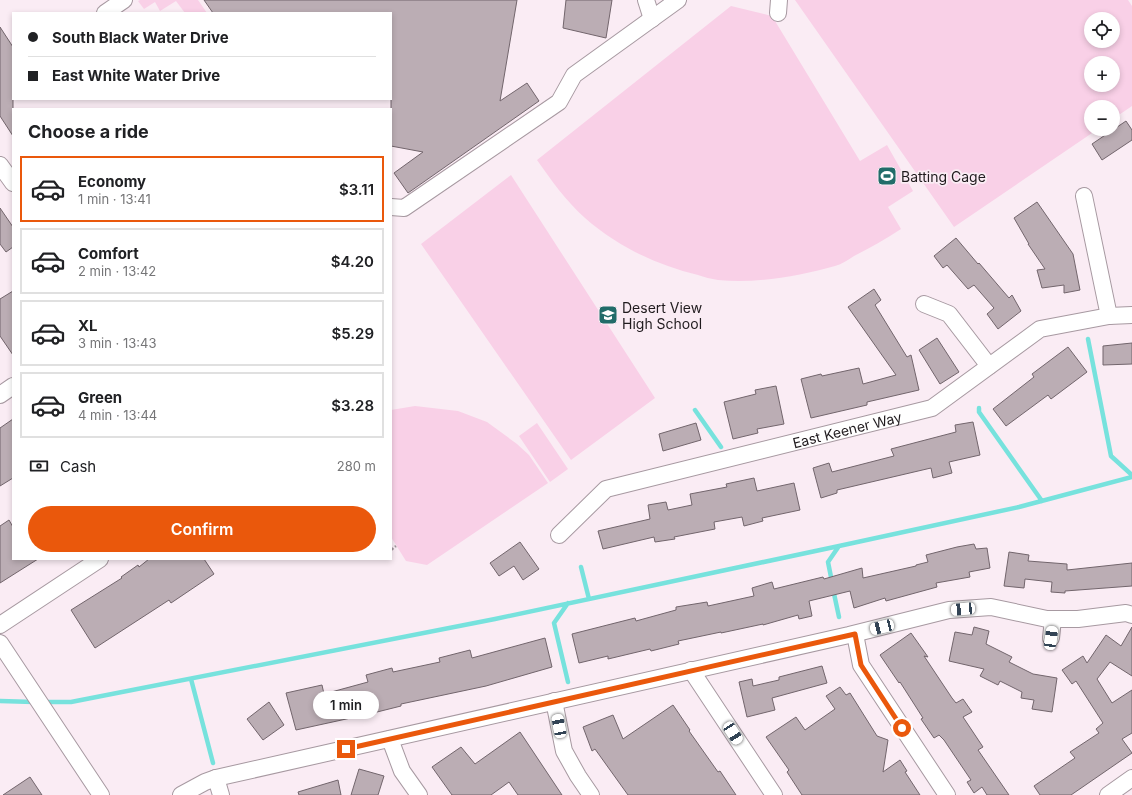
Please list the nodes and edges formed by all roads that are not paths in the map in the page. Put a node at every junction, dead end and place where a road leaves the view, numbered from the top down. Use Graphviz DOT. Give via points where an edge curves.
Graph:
graph roads {
  1 [pos="124,0"];
  2 [pos="646,0"];
  3 [pos="678,0"];
  4 [pos="106,12"];
  5 [pos="652,19"];
  6 [pos="0,165"];
  7 [pos="12,182"];
  8 [pos="1084,196"];
  9 [pos="392,207"];
  10 [pos="924,304"];
  11 [pos="1132,315"];
  12 [pos="1109,316"];
  13 [pos="989,366"];
  14 [pos="12,387"];
  15 [pos="0,395"];
  16 [pos="559,535"];
  17 [pos="98,560"];
  18 [pos="1132,615"];
  19 [pos="1053,619"];
  20 [pos="0,625"];
  21 [pos="855,634"];
  22 [pos="1051,638"];
  23 [pos="0,644"];
  24 [pos="692,670"];
  25 [pos="554,701"];
  26 [pos="390,739"];
  27 [pos="216,778"];
  28 [pos="1132,778"];
  29 [pos="101,795"];
  30 [pos="181,795"];
  31 [pos="221,795"];
  32 [pos="419,795"];
  33 [pos="591,795"];
  34 [pos="774,795"];
  35 [pos="947,795"];
  36 [pos="1108,795"];
  1 -- 4 [label="street"];
  2 -- 5 [label="street"];
  3 -- 5 [label="street"];
  5 -- 9 [label="street" via="574,75 560,102 404,208"];
  6 -- 7 [label="street"];
  8 -- 12 [label="street"];
  10 -- 13 [label="street" via="949,314"];
  11 -- 12 [label="street, East Keener Way"];
  12 -- 13 [label="street, East Keener Way" via="1040,329"];
  13 -- 16 [label="street, East Keener Way" via="932,408 606,489"];
  14 -- 15 [label="street"];
  17 -- 20 [label="street"];
  18 -- 19 [label="street" via="1126,613 1078,619"];
  19 -- 21 [label="street" via="990,607 949,610"];
  19 -- 22 [label="street"];
  21 -- 24 [label="street"];
  21 -- 35 [label="street" via="861,665"];
  23 -- 29 [label="street"];
  24 -- 25 [label="street"];
  24 -- 34 [label="street"];
  25 -- 26 [label="street"];
  25 -- 33 [label="street" via="564,751"];
  26 -- 27 [label="street"];
  26 -- 32 [label="street" via="402,771"];
  27 -- 30 [label="street"];
  27 -- 31 [label="street"];
  28 -- 36 [label="street"];
}
